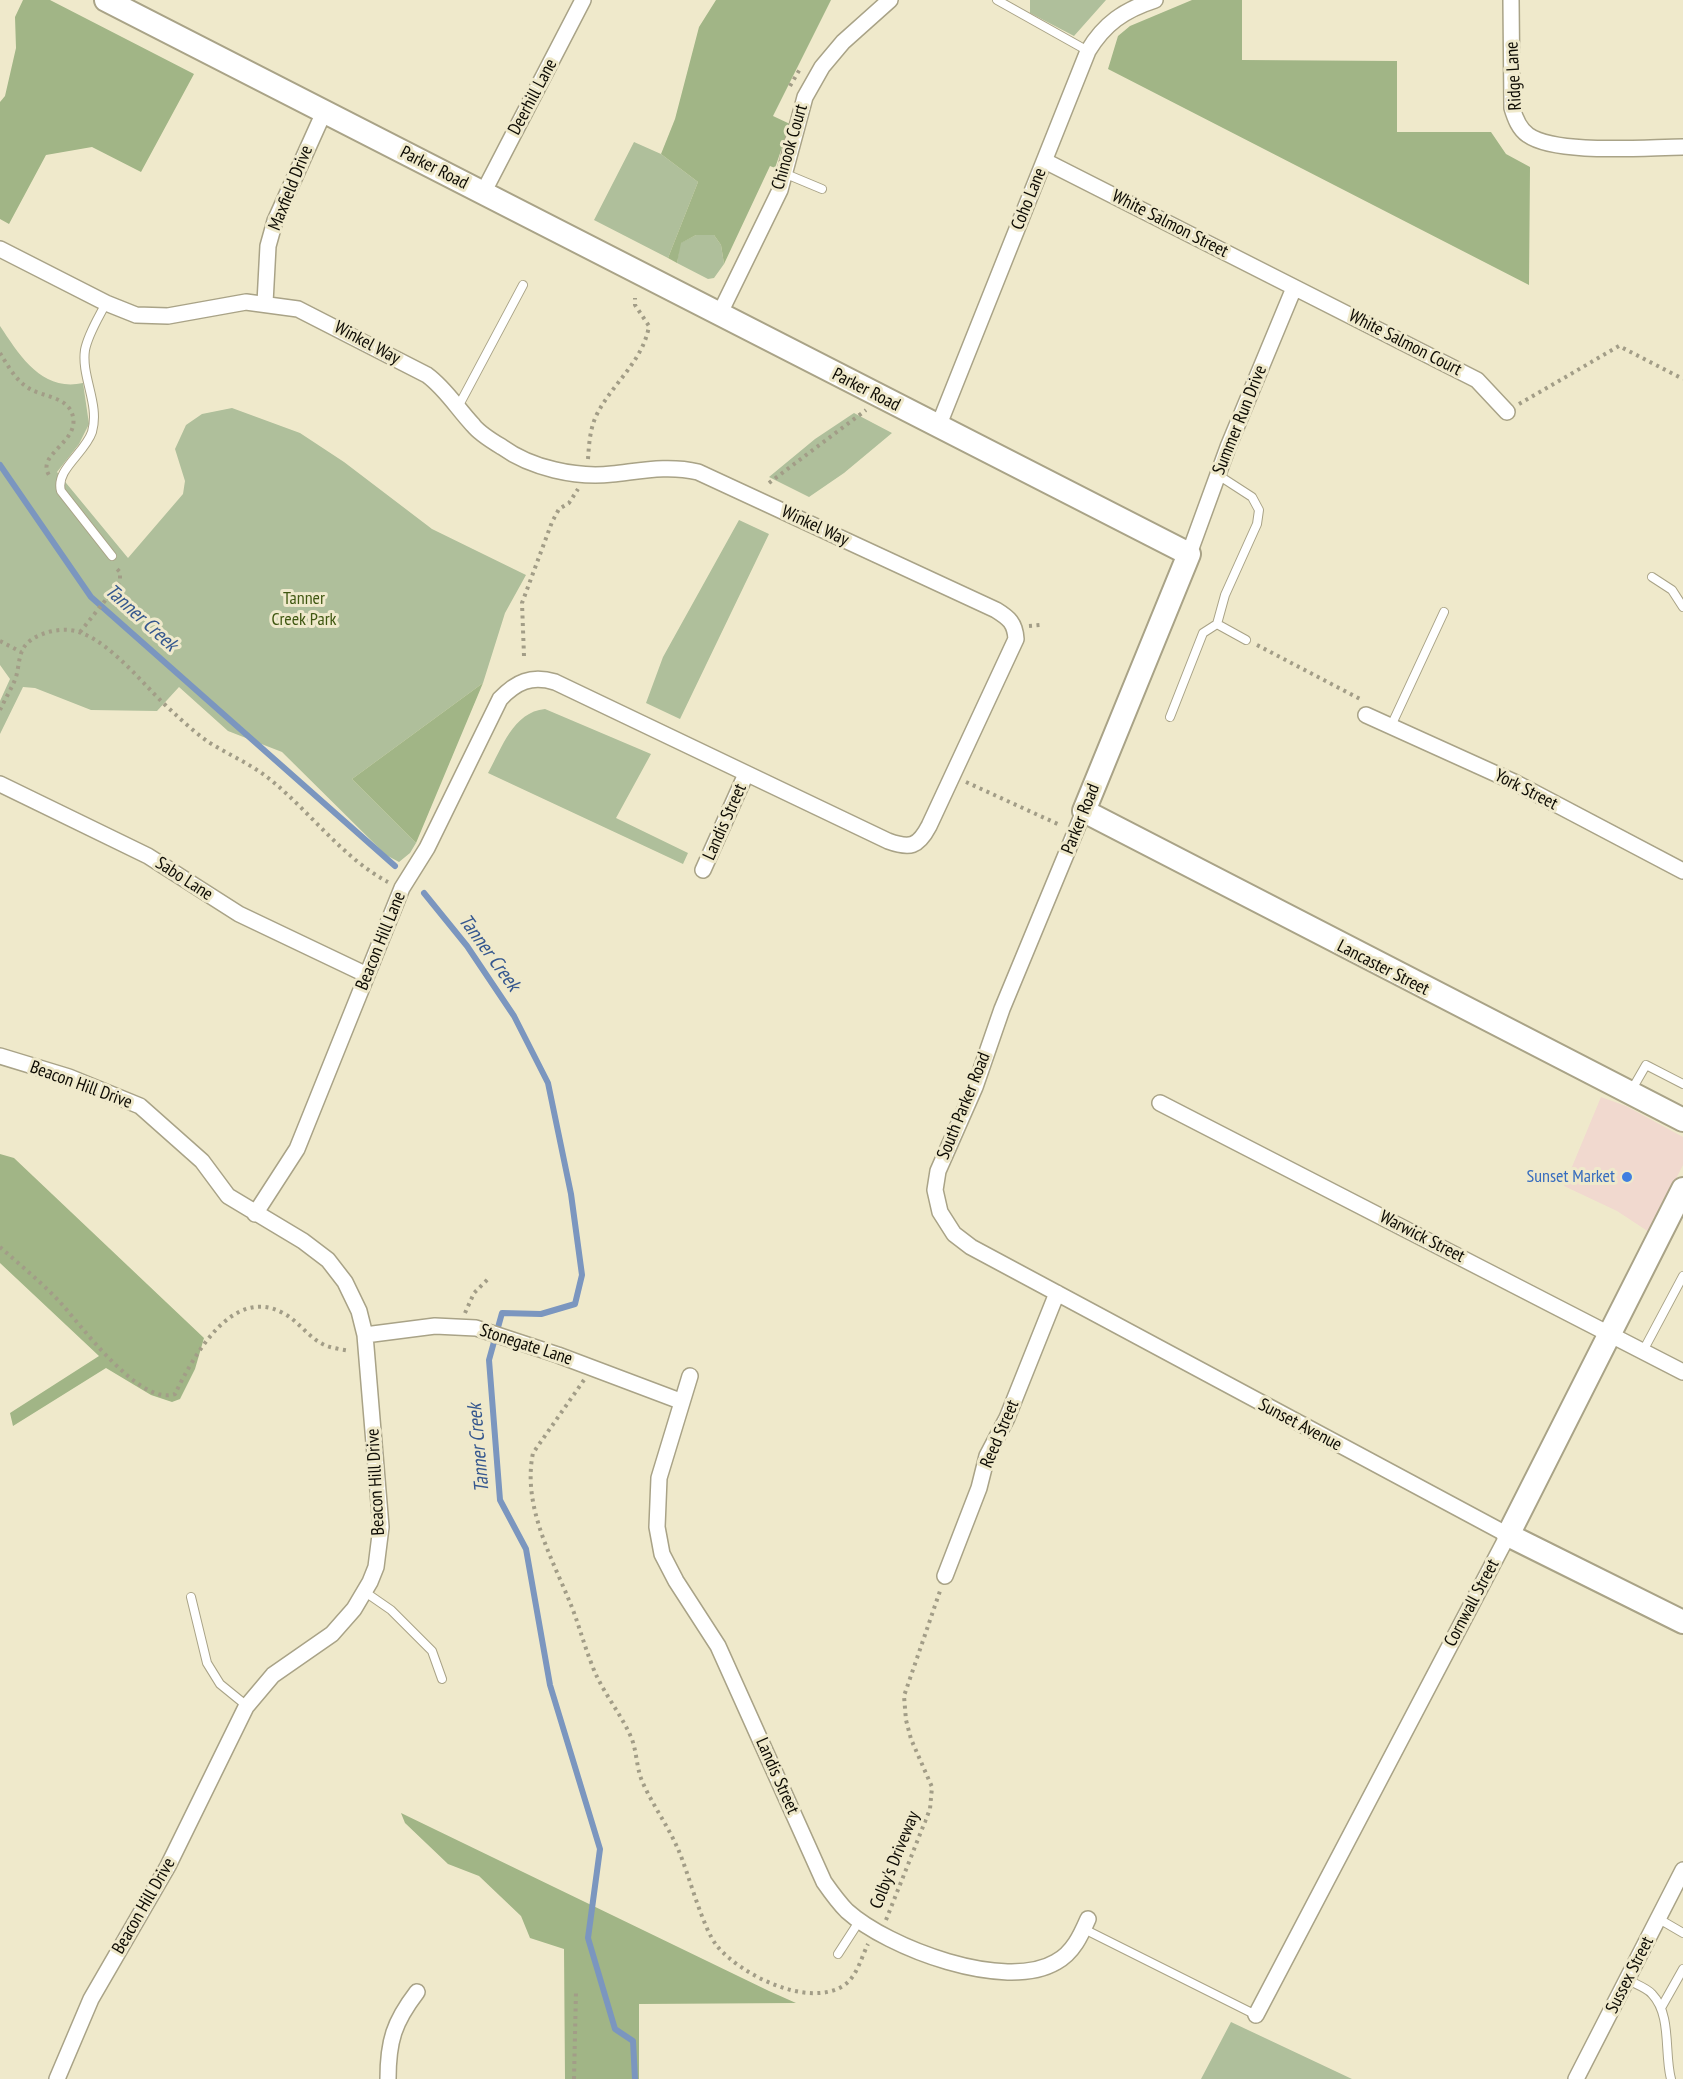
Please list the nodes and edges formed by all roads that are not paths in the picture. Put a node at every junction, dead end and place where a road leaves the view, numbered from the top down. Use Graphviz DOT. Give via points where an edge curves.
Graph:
graph roads {
  1 [pos="106,0"];
  2 [pos="583,0"];
  3 [pos="890,0"];
  4 [pos="997,0"];
  5 [pos="1155,0"];
  6 [pos="1511,0"];
  7 [pos="1088,51"];
  8 [pos="324,112"];
  9 [pos="1683,147"];
  10 [pos="1045,161"];
  11 [pos="786,174"];
  12 [pos="822,189"];
  13 [pos="483,193"];
  14 [pos="0,249"];
  15 [pos="523,285"];
  16 [pos="1294,288"];
  17 [pos="106,303"];
  18 [pos="265,303"];
  19 [pos="718,315"];
  20 [pos="459,407"];
  21 [pos="1507,412"];
  22 [pos="938,427"];
  23 [pos="1218,475"];
  24 [pos="1189,554"];
  25 [pos="112,556"];
  26 [pos="1652,577"];
  27 [pos="1683,607"];
  28 [pos="1444,612"];
  29 [pos="1217,624"];
  30 [pos="1246,640"];
  31 [pos="524,680"];
  32 [pos="1366,715"];
  33 [pos="1170,717"];
  34 [pos="1391,726"];
  35 [pos="746,774"];
  36 [pos="0,784"];
  37 [pos="1084,812"];
  38 [pos="703,870"];
  39 [pos="1683,871"];
  40 [pos="367,975"];
  41 [pos="1002,1009"];
  42 [pos="0,1056"];
  43 [pos="1683,1084"];
  44 [pos="1630,1092"];
  45 [pos="1160,1103"];
  46 [pos="1683,1120"];
  47 [pos="1683,1189"];
  48 [pos="937,1204"];
  49 [pos="255,1214"];
  50 [pos="1683,1276"];
  51 [pos="1057,1293"];
  52 [pos="1610,1333"];
  53 [pos="365,1335"];
  54 [pos="1643,1351"];
  55 [pos="1683,1372"];
  56 [pos="690,1376"];
  57 [pos="680,1401"];
  58 [pos="1508,1535"];
  59 [pos="945,1576"];
  60 [pos="365,1592"];
  61 [pos="191,1597"];
  62 [pos="1683,1622"];
  63 [pos="442,1679"];
  64 [pos="247,1706"];
  65 [pos="1681,1880"];
  66 [pos="1659,1919"];
  67 [pos="860,1920"];
  68 [pos="1086,1924"];
  69 [pos="1683,1933"];
  70 [pos="838,1954"];
  71 [pos="1683,1969"];
  72 [pos="1628,1980"];
  73 [pos="417,1992"];
  74 [pos="1661,2008"];
  75 [pos="1256,2014"];
  76 [pos="57,2079"];
  77 [pos="388,2079"];
  78 [pos="1576,2079"];
  79 [pos="1671,2079"];
  1 -- 8 [label="street, Parker Road"];
  2 -- 13 [label="street, Deerhill Lane"];
  3 -- 11 [label="street, Chinook Court" via="843,42 822,67 805,97"];
  4 -- 7 [label="lane"];
  5 -- 7 [label="street, Coho Lane" via="1115,18"];
  6 -- 9 [label="street, Ridge Lane" via="1512,108 1517,123 1528,136 1558,147"];
  7 -- 10 [label="street, Coho Lane"];
  8 -- 13 [label="street, Parker Road"];
  8 -- 18 [label="street, Maxfield Drive" via="275,220 268,246"];
  10 -- 16 [label="street, White Salmon Street"];
  10 -- 22 [label="street, Coho Lane"];
  11 -- 12 [label="lane"];
  11 -- 19 [label="street, Chinook Court"];
  13 -- 19 [label="street, Parker Road"];
  14 -- 17 [label="street, Winkel Way"];
  15 -- 20 [label="lane"];
  16 -- 21 [label="street, White Salmon Court" via="1477,380"];
  16 -- 23 [label="street, Summer Run Drive"];
  17 -- 18 [label="street, Winkel Way" via="136,315 151,316 197,313 246,302"];
  17 -- 25 [label="lane" via="85,350 94,425 82,452 60,477 61,491"];
  18 -- 20 [label="street, Winkel Way" via="306,311 377,348 442,386"];
  19 -- 22 [label="street, Parker Road"];
  20 -- 35 [label="street, Winkel Way" via="474,427 504,449 551,469 601,474 642,469 698,472 996,610 1015,627 1011,651 926,832 915,846 888,841"];
  22 -- 24 [label="street, Parker Road"];
  23 -- 24 [label="street, Summer Run Drive"];
  23 -- 29 [label="lane" via="1252,496 1259,510"];
  24 -- 37 [label="street, Parker Road"];
  26 -- 27 [label="lane" via="1672,590"];
  28 -- 34 [label="lane"];
  29 -- 30 [label="lane"];
  29 -- 33 [label="lane" via="1203,633"];
  31 -- 35 [label="street, Winkel Way" via="555,682"];
  31 -- 40 [label="street, Beacon Hill Lane" via="500,699 427,848 402,888"];
  32 -- 34 [label="street, York Street"];
  34 -- 39 [label="street, York Street" via="1514,782"];
  35 -- 38 [label="street, Landis Street"];
  36 -- 40 [label="street, Sabo Lane" via="148,856 239,914"];
  37 -- 41 [label="street, Parker Road" via="1069,829"];
  37 -- 44 [label="street, Lancaster Street"];
  40 -- 49 [label="street, Beacon Hill Lane" via="297,1149"];
  41 -- 48 [label="street, South Parker Road" via="975,1087 940,1164 935,1190"];
  42 -- 49 [label="street, Beacon Hill Drive" via="69,1077 140,1106 202,1161 228,1196"];
  43 -- 44 [label="lane" via="1646,1065"];
  44 -- 46 [label="street, Lancaster Street"];
  45 -- 52 [label="street, Warwick Street"];
  47 -- 52 [label="street, Cornwall Street"];
  48 -- 51 [label="street, Sunset Avenue" via="949,1227 970,1247"];
  49 -- 53 [label="street, Beacon Hill Drive" via="303,1241 329,1262 345,1282"];
  50 -- 54 [label="lane"];
  51 -- 58 [label="street, Sunset Avenue"];
  51 -- 59 [label="street, Reed Street" via="1007,1418 987,1456 979,1488"];
  52 -- 54 [label="street, Warwick Street"];
  52 -- 58 [label="street, Cornwall Street"];
  53 -- 57 [label="street, Stonegate Lane" via="435,1326 476,1328"];
  53 -- 60 [label="street, Beacon Hill Drive" via="381,1527 376,1567"];
  54 -- 55 [label="street, Warwick Street"];
  56 -- 57 [label="street, Landis Street"];
  57 -- 67 [label="street, Landis Street" via="656,1502 662,1554 718,1646 824,1882"];
  58 -- 62 [label="street, Sunset Avenue"];
  58 -- 75 [label="street, Cornwall Street"];
  60 -- 63 [label="lane" via="391,1610 432,1651"];
  60 -- 64 [label="street, Beacon Hill Drive" via="332,1634 273,1675"];
  61 -- 64 [label="lane" via="207,1663 220,1684"];
  64 -- 76 [label="street, Beacon Hill Drive" via="168,1866 89,2004"];
  65 -- 66 [label="street, Sussex Street"];
  66 -- 69 [label="lane"];
  66 -- 72 [label="street, Sussex Street"];
  67 -- 68 [label="street, Landis Street" via="947,1962 1011,1973 1057,1962 1069,1952"];
  67 -- 70 [label="lane"];
  68 -- 75 [label="lane"];
  71 -- 74 [label="lane"];
  72 -- 74 [label="lane" via="1652,1993"];
  72 -- 78 [label="street, Sussex Street"];
  73 -- 77 [label="street" via="392,2033"];
  74 -- 79 [label="lane"];
}
